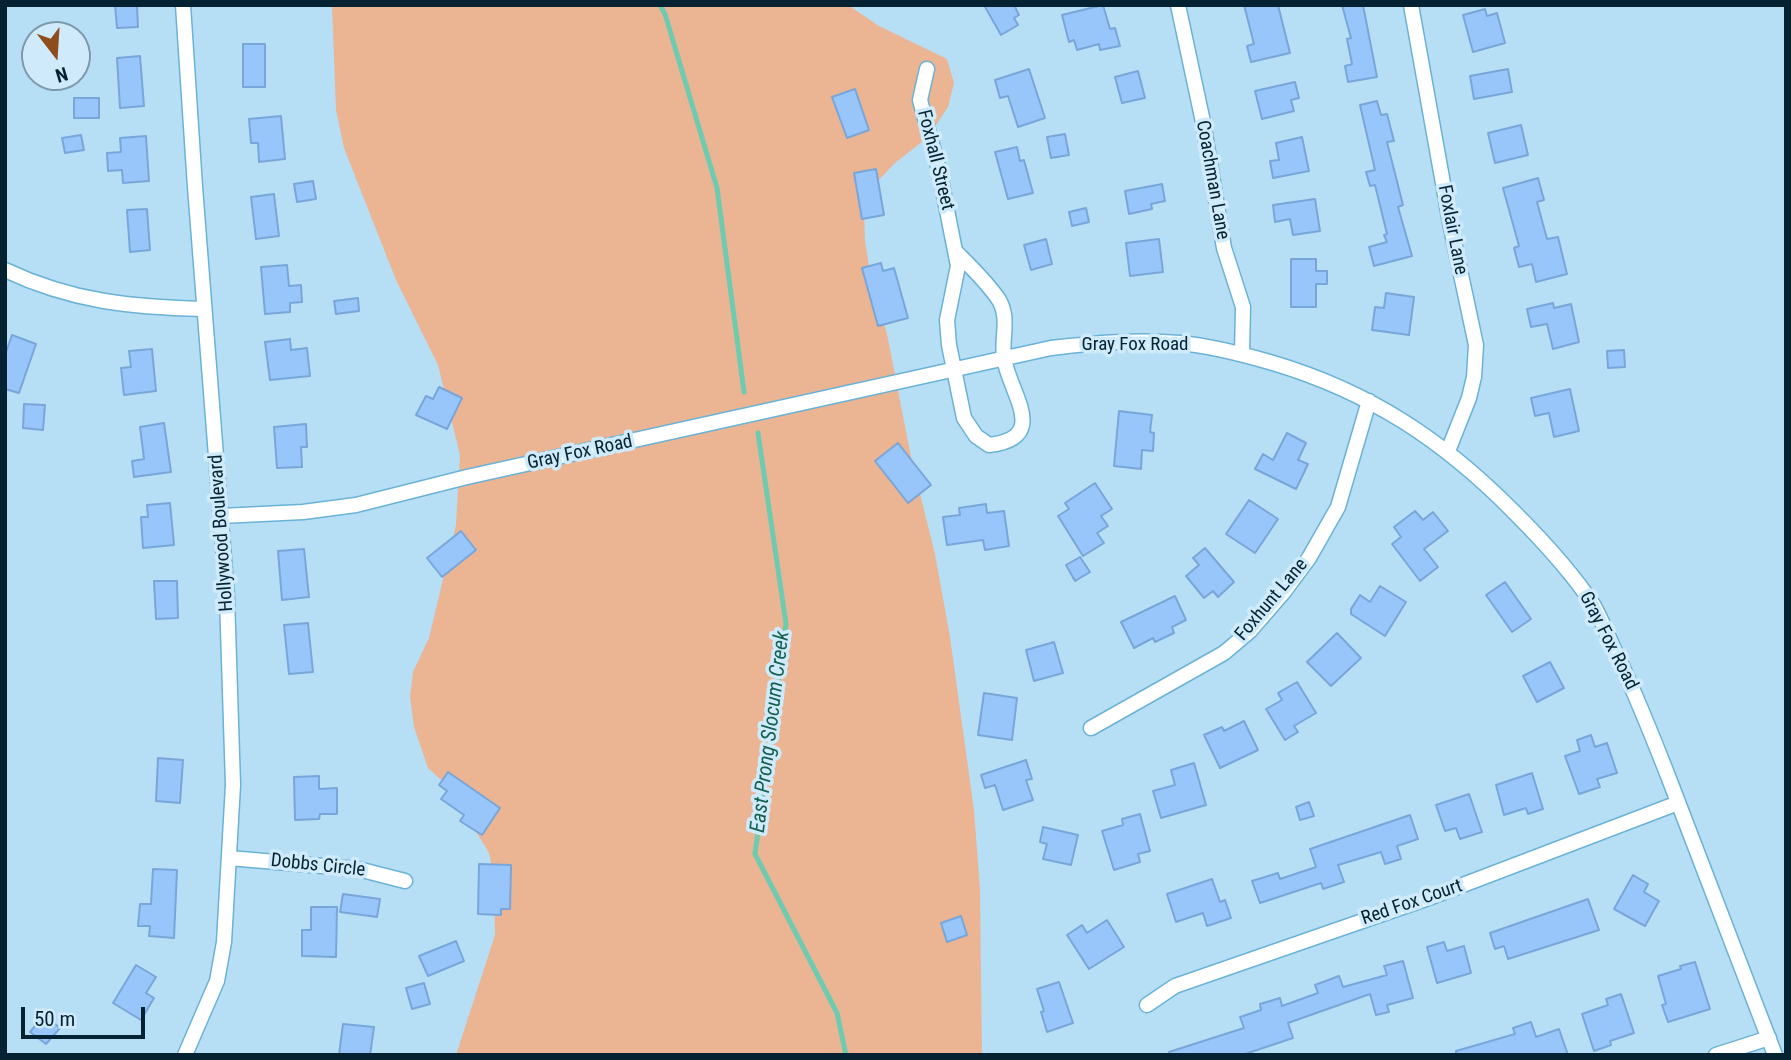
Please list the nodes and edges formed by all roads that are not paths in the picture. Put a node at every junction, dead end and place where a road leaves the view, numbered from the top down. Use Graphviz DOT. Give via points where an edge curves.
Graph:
graph roads {
  1 [pos="183,5"];
  2 [pos="1178,5"];
  3 [pos="1411,5"];
  4 [pos="927,69"];
  5 [pos="956,252"];
  6 [pos="5,270"];
  7 [pos="205,309"];
  8 [pos="1242,354"];
  9 [pos="1003,358"];
  10 [pos="954,368"];
  11 [pos="1369,401"];
  12 [pos="1448,451"];
  13 [pos="221,516"];
  14 [pos="1091,728"];
  15 [pos="1678,803"];
  16 [pos="229,858"];
  17 [pos="405,881"];
  18 [pos="1147,1005"];
  19 [pos="1769,1038"];
  20 [pos="187,1054"];
  21 [pos="1716,1055"];
  22 [pos="1775,1055"];
  1 -- 7 [label="street, Hollywood Boulevard"];
  2 -- 8 [label="street, Coachman Lane" via="1208,144 1219,225 1243,307"];
  3 -- 12 [label="street, Foxlair Lane" via="1476,345 1469,398"];
  4 -- 5 [label="street, Foxhall Street" via="920,100"];
  5 -- 9 [label="street, Foxhall Street" via="1000,302 1006,322"];
  5 -- 10 [label="street, Foxhall Street" via="957,280 947,320"];
  6 -- 7 [label="street" via="69,295 111,304"];
  7 -- 13 [label="street, Hollywood Boulevard"];
  8 -- 9 [label="street, Gray Fox Road" via="1137,341 1083,344"];
  8 -- 11 [label="street, Gray Fox Road" via="1307,373"];
  9 -- 10 [label="street, Gray Fox Road"];
  9 -- 10 [label="street, Foxhall Street" via="1022,420 1018,435 1000,444 989,445 976,436 964,418"];
  10 -- 13 [label="street, Gray Fox Road" via="383,499 303,512"];
  11 -- 12 [label="street, Gray Fox Road"];
  11 -- 14 [label="street, Foxhunt Lane" via="1338,507 1283,593 1224,653"];
  12 -- 15 [label="street, Gray Fox Road" via="1535,534 1595,609 1633,687"];
  13 -- 16 [label="street, Hollywood Boulevard" via="233,744"];
  15 -- 18 [label="street, Red Fox Court" via="1458,888 1175,986"];
  15 -- 19 [label="street, Gray Fox Road"];
  16 -- 17 [label="street, Dobbs Circle" via="358,869"];
  16 -- 20 [label="street, Hollywood Boulevard" via="217,981"];
  19 -- 21 [label="street"];
  19 -- 22 [label="street, Gray Fox Road"];
}
